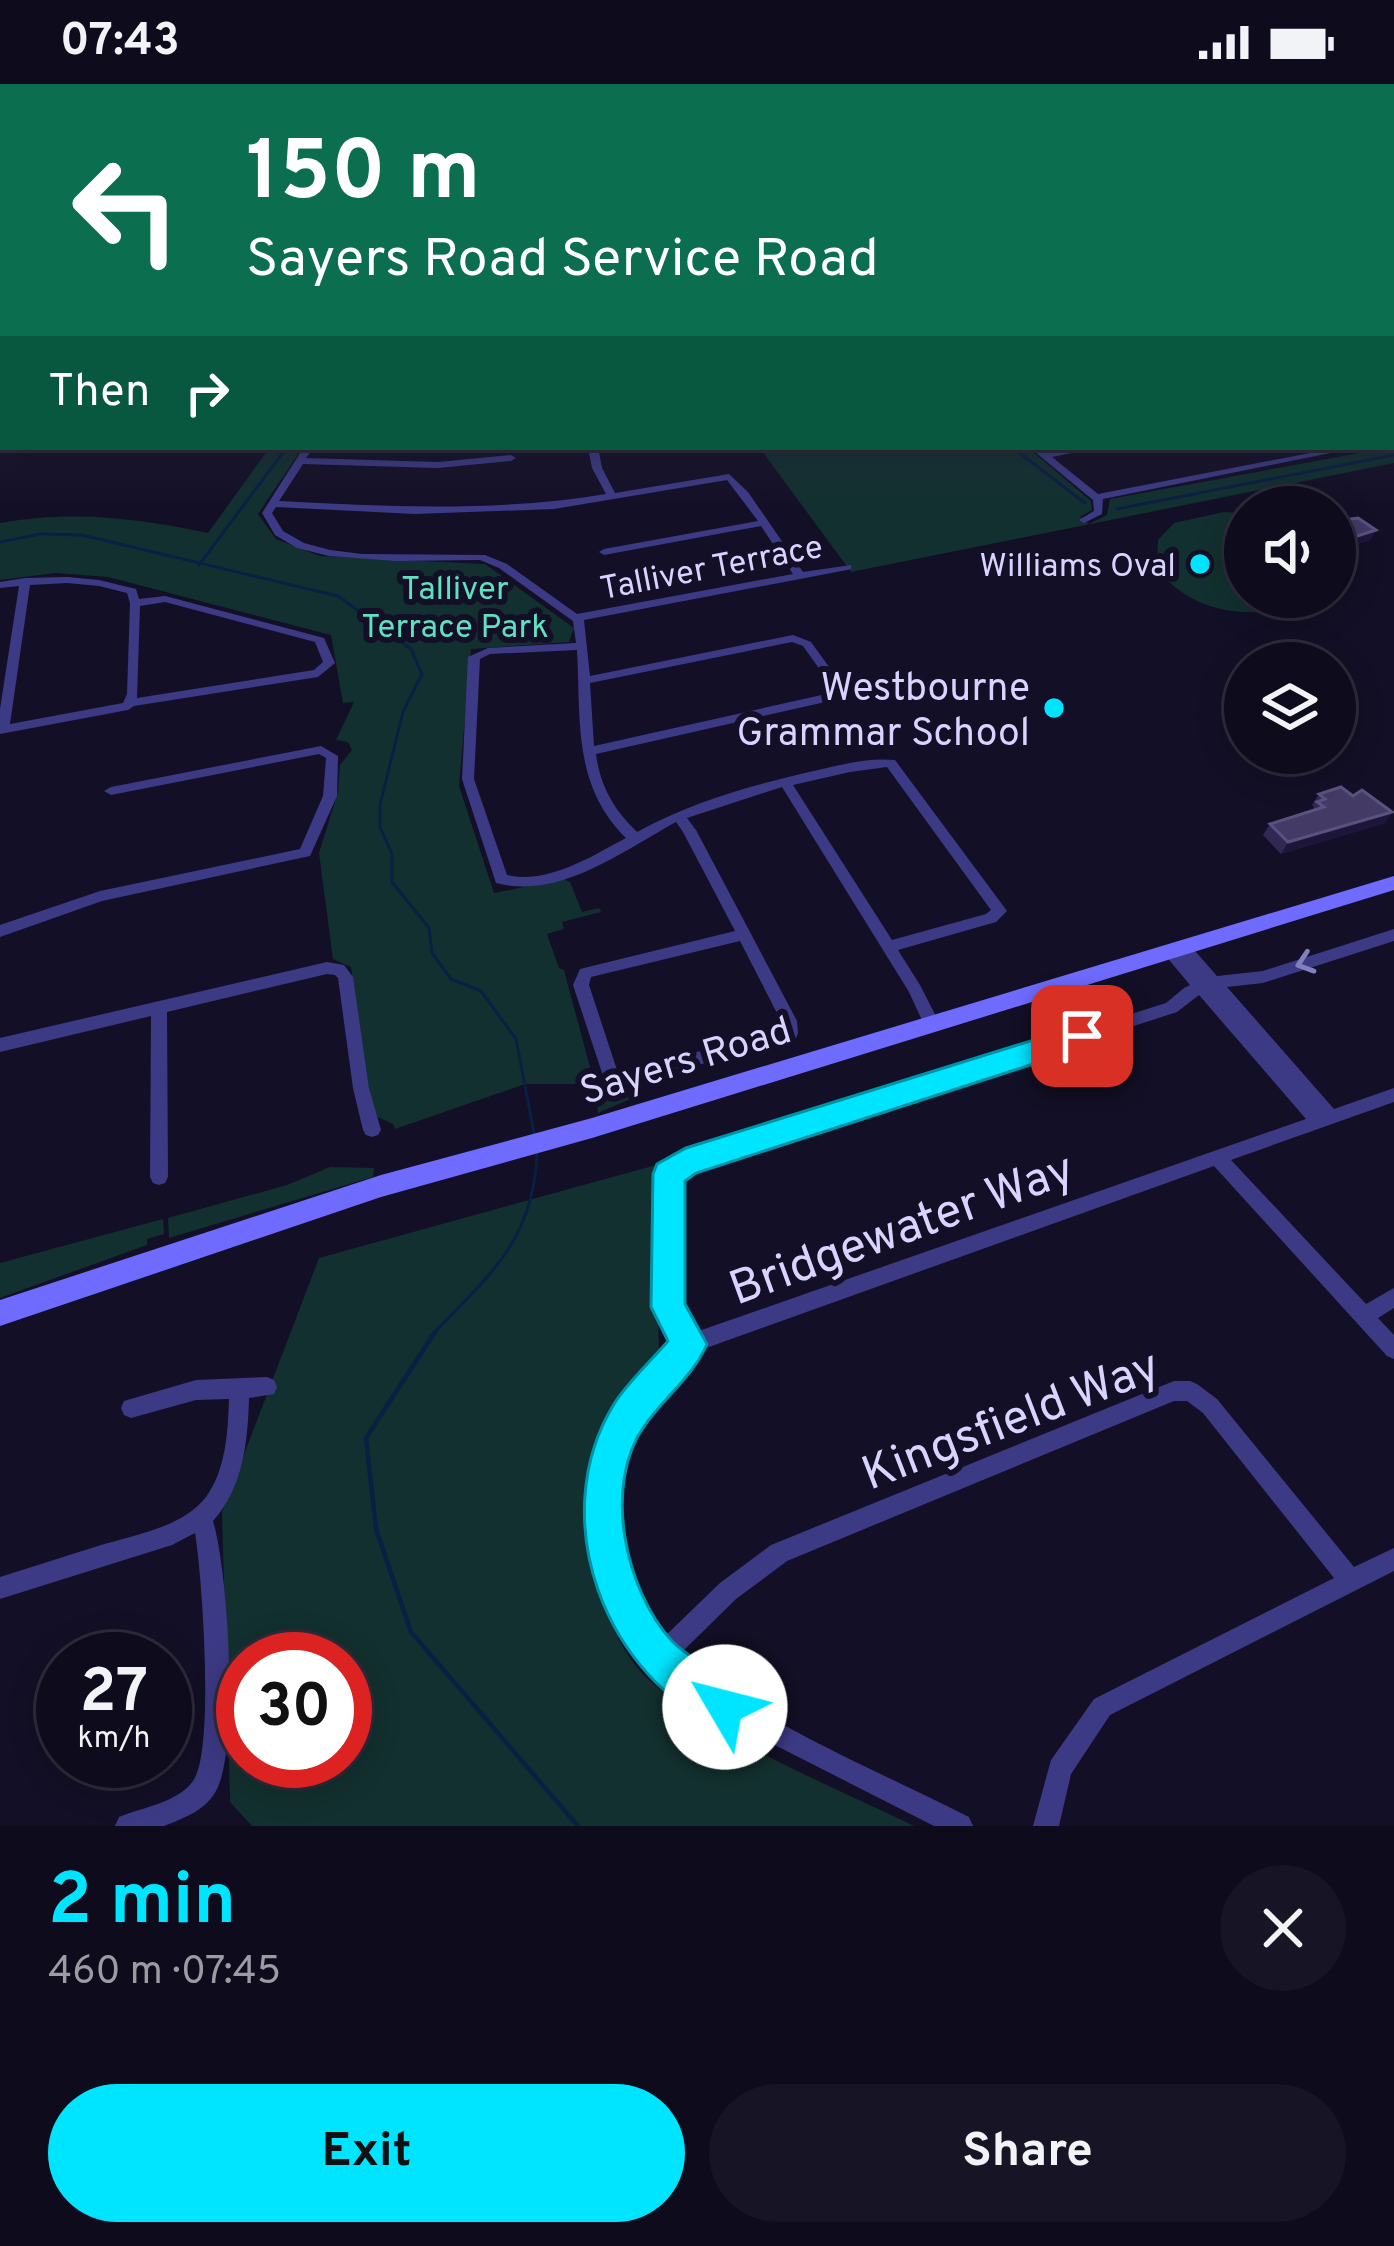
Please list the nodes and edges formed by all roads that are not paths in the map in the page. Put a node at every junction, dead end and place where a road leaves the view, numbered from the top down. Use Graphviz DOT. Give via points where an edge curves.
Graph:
graph roads {
  1 [pos="307,450"];
  2 [pos="594,450"];
  3 [pos="1038,450"];
  4 [pos="1079,450"];
  5 [pos="1339,450"];
  6 [pos="1046,456"];
  7 [pos="511,458"];
  8 [pos="299,461"];
  9 [pos="612,496"];
  10 [pos="1096,497"];
  11 [pos="272,505"];
  12 [pos="1084,520"];
  13 [pos="760,523"];
  14 [pos="602,552"];
  15 [pos="847,567"];
  16 [pos="800,576"];
  17 [pos="25,581"];
  18 [pos="0,585"];
  19 [pos="135,603"];
  20 [pos="578,619"];
  21 [pos="582,646"];
  22 [pos="584,681"];
  23 [pos="130,703"];
  24 [pos="2,730"];
  25 [pos="588,752"];
  26 [pos="787,785"];
  27 [pos="111,791"];
  28 [pos="677,816"];
  29 [pos="636,839"];
  30 [pos="1394,883"];
  31 [pos="0,931"];
  32 [pos="743,935"];
  33 [pos="1394,935"];
  34 [pos="889,946"];
  35 [pos="1177,949"];
  36 [pos="1208,985"];
  37 [pos="915,989"];
  38 [pos="160,1007"];
  39 [pos="961,1015"];
  40 [pos="932,1024"];
  41 [pos="0,1045"];
  42 [pos="1394,1095"];
  43 [pos="1325,1120"];
  44 [pos="372,1130"];
  45 [pos="1218,1158"];
  46 [pos="159,1177"];
  47 [pos="1394,1297"];
  48 [pos="0,1313"];
  49 [pos="1364,1316"];
  50 [pos="689,1344"];
  51 [pos="1394,1349"];
  52 [pos="267,1388"];
  53 [pos="239,1391"];
  54 [pos="131,1408"];
  55 [pos="201,1518"];
  56 [pos="1394,1559"];
  57 [pos="1349,1580"];
  58 [pos="0,1588"];
  59 [pos="659,1658"];
  60 [pos="128,1826"];
  61 [pos="960,1826"];
  62 [pos="1046,1826"];
  1 -- 8 [label="street"];
  2 -- 9 [label="street"];
  3 -- 6 [label="street"];
  4 -- 6 [label="street"];
  5 -- 10 [label="street"];
  6 -- 10 [label="street"];
  7 -- 8 [label="street"];
  8 -- 11 [label="street"];
  9 -- 11 [label="street" via="416,511"];
  9 -- 13 [label="street" via="729,477"];
  10 -- 12 [label="street" via="1099,512"];
  11 -- 20 [label="street, Talliver Terrace" via="274,530 311,549 481,557"];
  13 -- 14 [label="street"];
  13 -- 16 [label="street"];
  15 -- 16 [label="street, Talliver Terrace"];
  16 -- 20 [label="street, Talliver Terrace"];
  17 -- 18 [label="street"];
  17 -- 19 [label="street" via="105,583 134,592"];
  17 -- 24 [label="street"];
  19 -- 23 [label="street"];
  19 -- 23 [label="street" via="165,599 320,640 329,664 318,673"];
  20 -- 21 [label="street"];
  21 -- 22 [label="street"];
  21 -- 29 [label="street" via="474,657 468,778 508,883 586,866"];
  22 -- 25 [label="street"];
  22 -- 25 [label="street" via="793,638 807,644 838,689"];
  23 -- 24 [label="street"];
  25 -- 29 [label="street" via="613,817"];
  26 -- 28 [label="street"];
  26 -- 34 [label="street"];
  26 -- 34 [label="street" via="890,763 1000,911"];
  27 -- 31 [label="street" via="325,750 332,756 330,796 305,853 100,896"];
  28 -- 29 [label="street"];
  28 -- 32 [label="street"];
  30 -- 35 [label="main road, Sayers Road"];
  32 -- 32 [label="street" via="790,1034 611,1077 584,973"];
  33 -- 36 [label="street, one-way" via="1263,977"];
  34 -- 37 [label="street"];
  35 -- 36 [label="street"];
  35 -- 39 [label="main road, Sayers Road"];
  36 -- 43 [label="street"];
  36 -- 50 [label="street" via="1171,1008 678,1166 665,1189 668,1307"];
  37 -- 39 [label="street" via="934,1009"];
  37 -- 40 [label="street"];
  38 -- 41 [label="street"];
  38 -- 44 [label="street" via="339,969"];
  38 -- 46 [label="street"];
  39 -- 40 [label="main road, Sayers Road"];
  40 -- 48 [label="main road, Sayers Road" via="381,1186"];
  42 -- 43 [label="street, Bridgewater Way"];
  43 -- 45 [label="street, Bridgewater Way"];
  45 -- 49 [label="street"];
  45 -- 50 [label="street, Bridgewater Way"];
  47 -- 49 [label="street"];
  49 -- 51 [label="street"];
  50 -- 59 [label="street, Bridgewater Way" via="627,1417 604,1504 612,1576"];
  52 -- 53 [label="street"];
  53 -- 54 [label="street" via="196,1390"];
  53 -- 55 [label="street" via="229,1474"];
  55 -- 58 [label="street"];
  55 -- 60 [label="street" via="212,1558 217,1745 196,1797"];
  56 -- 57 [label="street"];
  57 -- 59 [label="street, Kingsfield Way" via="1210,1406 1190,1391 1174,1391 779,1553"];
  57 -- 62 [label="street" via="1102,1706 1060,1769"];
  59 -- 61 [label="street, Bridgewater Way" via="725,1707"];
}
